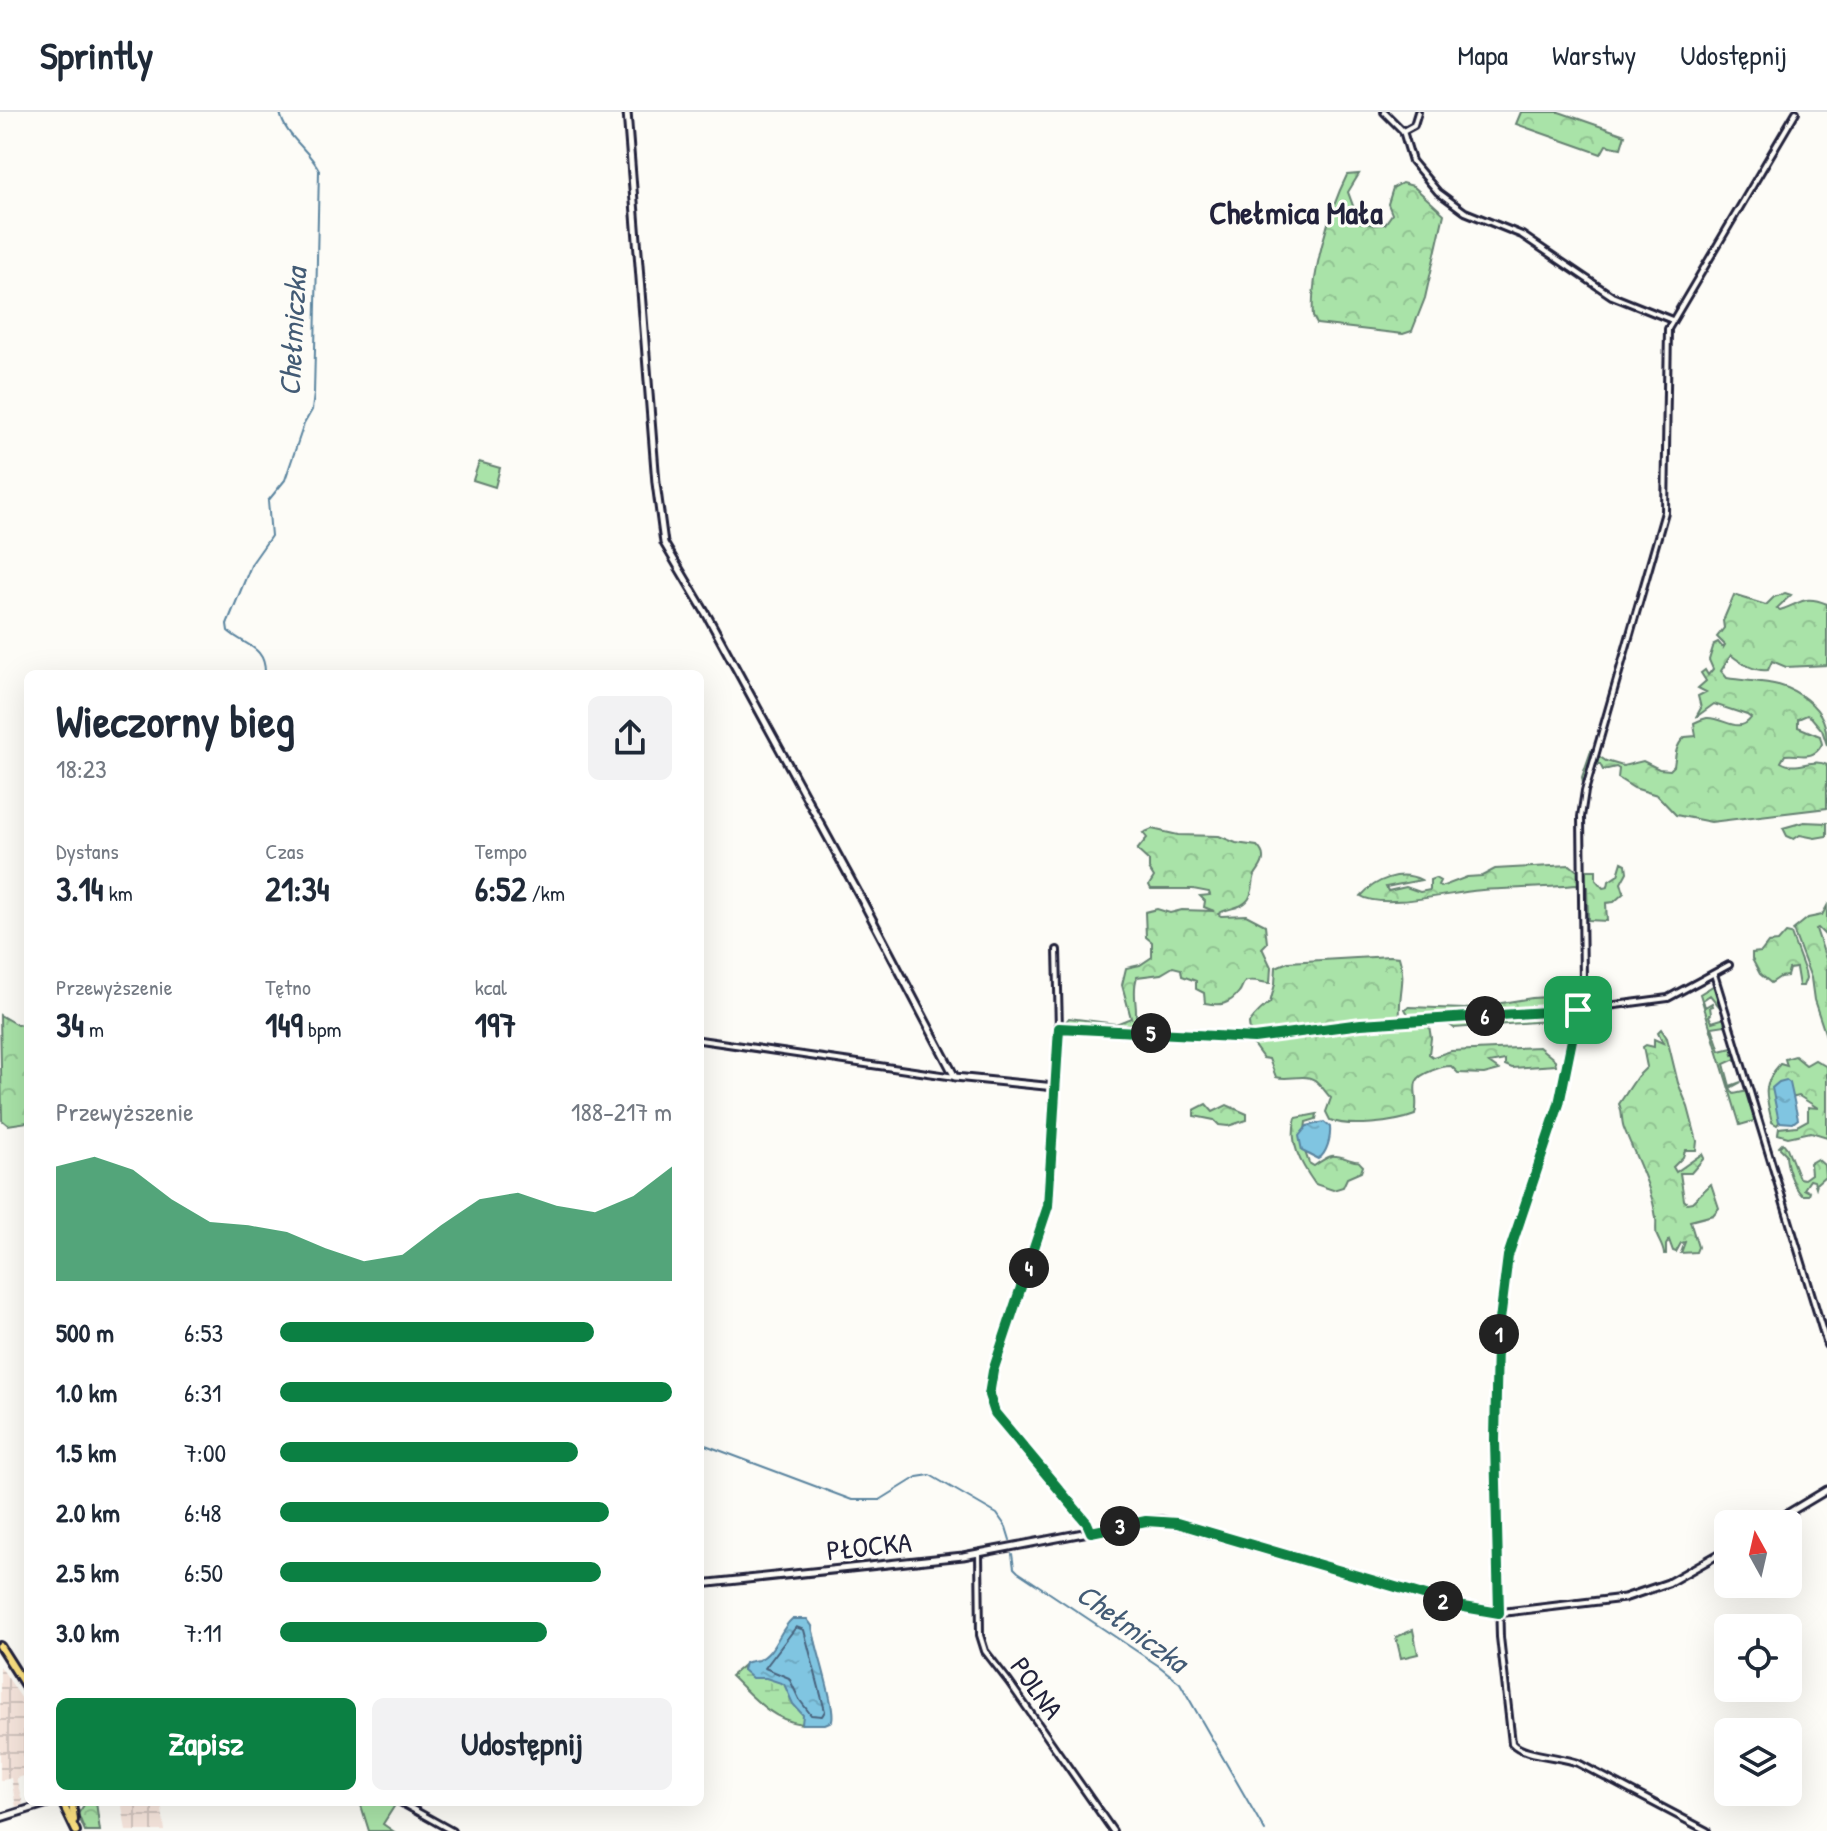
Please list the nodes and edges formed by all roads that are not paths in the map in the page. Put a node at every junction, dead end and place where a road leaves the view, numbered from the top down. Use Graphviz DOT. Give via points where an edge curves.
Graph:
graph roads {
  1 [pos="627,112"];
  2 [pos="1384,112"];
  3 [pos="1418,112"];
  4 [pos="1796,112"];
  5 [pos="1403,131"];
  6 [pos="1672,320"];
  7 [pos="1057,950"];
  8 [pos="1729,965"];
  9 [pos="1714,974"];
  10 [pos="1578,1010"];
  11 [pos="1059,1028"];
  12 [pos="704,1041"];
  13 [pos="955,1077"];
  14 [pos="1055,1087"];
  15 [pos="1827,1345"];
  16 [pos="1827,1490"];
  17 [pos="1793,1510"];
  18 [pos="1091,1532"];
  19 [pos="979,1553"];
  20 [pos="1714,1557"];
  21 [pos="704,1584"];
  22 [pos="1499,1613"];
  23 [pos="0,1646"];
  24 [pos="24,1684"];
  25 [pos="35,1806"];
  26 [pos="67,1806"];
  27 [pos="407,1806"];
  28 [pos="31,1807"];
  29 [pos="0,1818"];
  30 [pos="76,1831"];
  31 [pos="452,1831"];
  32 [pos="1113,1831"];
  33 [pos="1707,1831"];
  1 -- 13 [label="street" via="664,543"];
  2 -- 5 [label="street"];
  3 -- 5 [label="street" via="1414,125"];
  4 -- 6 [label="street"];
  5 -- 6 [label="street" via="1412,161 1438,192 1465,212 1522,235 1612,296"];
  6 -- 10 [label="street" via="1666,345 1665,512 1581,817 1583,982"];
  7 -- 11 [label="street"];
  8 -- 9 [label="street"];
  9 -- 10 [label="street" via="1668,998"];
  9 -- 15 [label="street"];
  10 -- 11 [label="street" via="1361,1024 1254,1038"];
  10 -- 22 [label="street" via="1559,1104 1508,1256 1497,1344"];
  11 -- 14 [label="street"];
  12 -- 13 [label="street"];
  13 -- 14 [label="street"];
  14 -- 18 [label="street" via="1048,1206 989,1395 998,1418"];
  16 -- 17 [label="street"];
  18 -- 19 [label="street, PŁOCKA"];
  18 -- 22 [label="street, PŁOCKA" via="1146,1521 1177,1523"];
  19 -- 21 [label="street, PŁOCKA"];
  19 -- 32 [label="street, POLNA" via="980,1635 985,1651"];
  20 -- 22 [label="street, PŁOCKA" via="1641,1594"];
  22 -- 33 [label="street" via="1514,1746 1573,1761"];
  23 -- 24 [label="main road"];
  25 -- 28 [label="street"];
  26 -- 30 [label="main road"];
  27 -- 31 [label="street"];
  28 -- 29 [label="street"];
}
